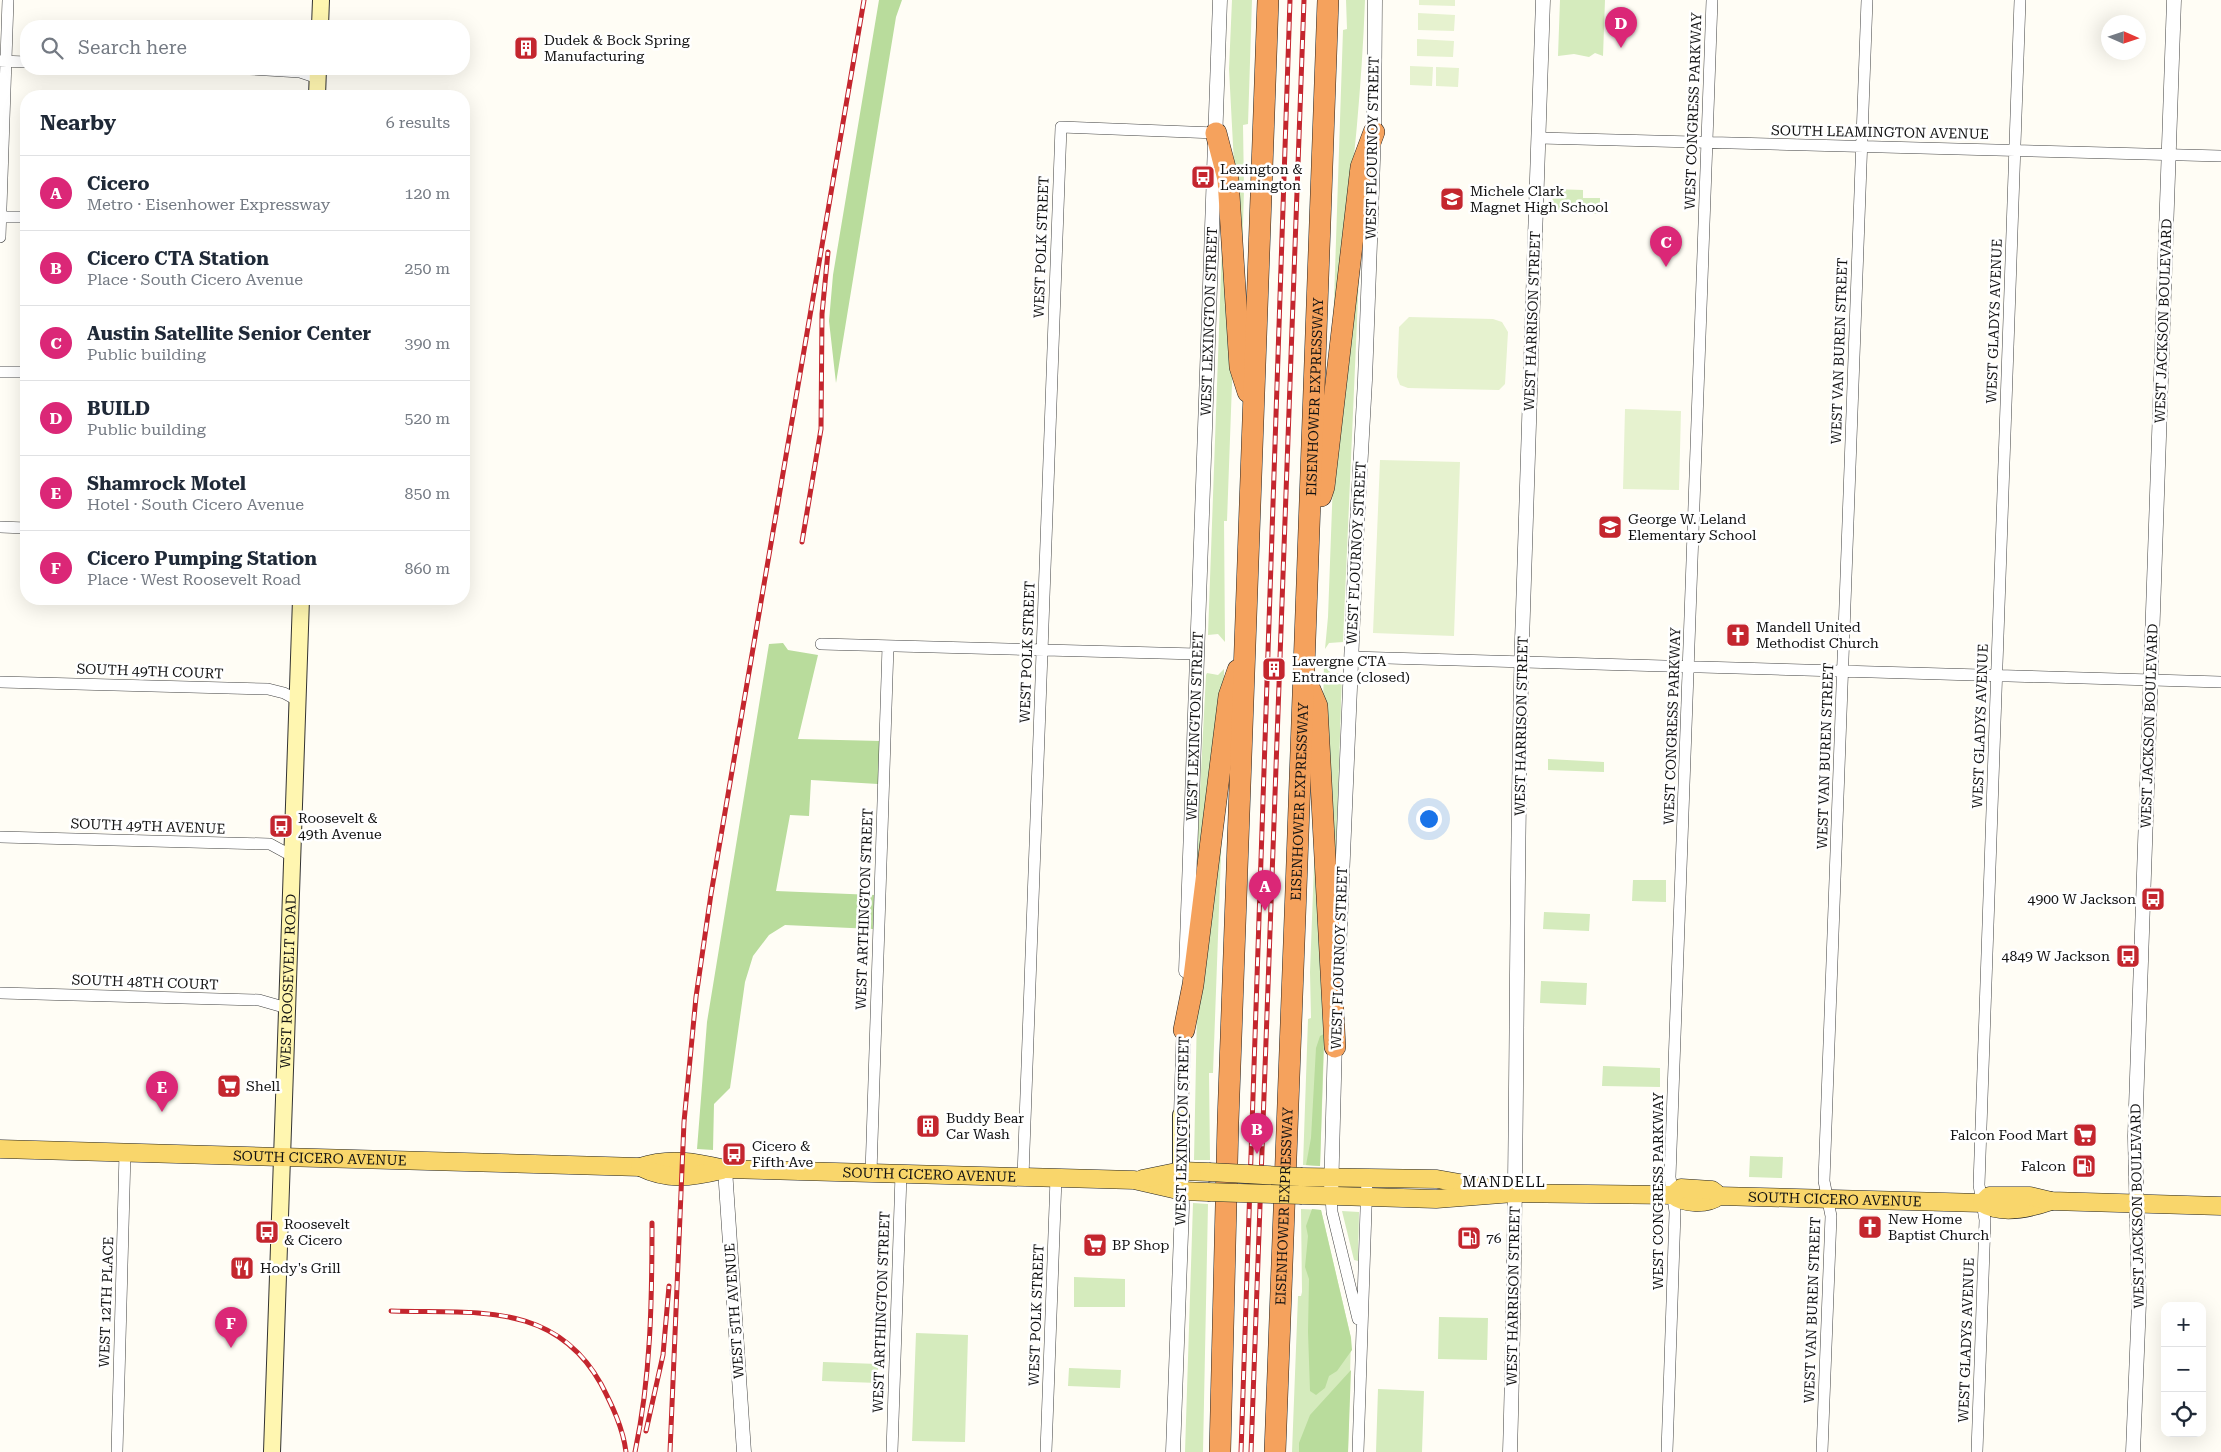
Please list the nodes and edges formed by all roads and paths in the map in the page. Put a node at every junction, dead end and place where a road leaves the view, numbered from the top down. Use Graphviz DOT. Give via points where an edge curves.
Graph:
graph roads {
  1 [pos="8,0"];
  2 [pos="320,0"];
  3 [pos="1220,0"];
  4 [pos="1268,0"];
  5 [pos="1328,0"];
  6 [pos="1375,0"];
  7 [pos="1543,0"];
  8 [pos="1712,0"];
  9 [pos="1867,0"];
  10 [pos="2020,0"];
  11 [pos="2174,0"];
  12 [pos="320,20"];
  13 [pos="3,61"];
  14 [pos="20,62"];
  15 [pos="318,75"];
  16 [pos="317,90"];
  17 [pos="1374,132"];
  18 [pos="1216,133"];
  19 [pos="1539,138"];
  20 [pos="1707,143"];
  21 [pos="1862,147"];
  22 [pos="2015,150"];
  23 [pos="2169,154"];
  24 [pos="2221,156"];
  25 [pos="0,217"];
  26 [pos="20,217"];
  27 [pos="0,237"];
  28 [pos="0,372"];
  29 [pos="20,372"];
  30 [pos="1253,405"];
  31 [pos="0,527"];
  32 [pos="20,528"];
  33 [pos="1309,534"];
  34 [pos="301,605"];
  35 [pos="822,644"];
  36 [pos="888,646"];
  37 [pos="1246,649"];
  38 [pos="1042,650"];
  39 [pos="1197,654"];
  40 [pos="1351,657"];
  41 [pos="1522,663"];
  42 [pos="1689,668"];
  43 [pos="1843,672"];
  44 [pos="1303,673"];
  45 [pos="1997,676"];
  46 [pos="2150,680"];
  47 [pos="0,682"];
  48 [pos="2221,682"];
  49 [pos="298,700"];
  50 [pos="0,837"];
  51 [pos="292,856"];
  52 [pos="0,993"];
  53 [pos="288,1008"];
  54 [pos="1184,1030"];
  55 [pos="1335,1048"];
  56 [pos="1181,1115"];
  57 [pos="0,1149"];
  58 [pos="125,1152"];
  59 [pos="282,1157"];
  60 [pos="725,1169"];
  61 [pos="1181,1171"];
  62 [pos="871,1173"];
  63 [pos="901,1174"];
  64 [pos="1024,1177"];
  65 [pos="1056,1178"];
  66 [pos="1367,1179"];
  67 [pos="1134,1180"];
  68 [pos="1331,1188"];
  69 [pos="1182,1191"];
  70 [pos="1514,1193"];
  71 [pos="1673,1195"];
  72 [pos="1366,1198"];
  73 [pos="1827,1199"];
  74 [pos="1982,1202"];
  75 [pos="2135,1203"];
  76 [pos="2221,1206"];
  77 [pos="1362,1343"];
  78 [pos="117,1452"];
  79 [pos="272,1452"];
  80 [pos="744,1452"];
  81 [pos="892,1452"];
  82 [pos="1046,1452"];
  83 [pos="1173,1452"];
  84 [pos="1220,1452"];
  85 [pos="1275,1452"];
  86 [pos="1358,1452"];
  87 [pos="1510,1452"];
  88 [pos="1667,1452"];
  89 [pos="1822,1452"];
  90 [pos="1977,1452"];
  91 [pos="2134,1452"];
  1 -- 13 [label="street"];
  2 -- 12 [label="main road"];
  3 -- 18 [label="street, WEST LEXINGTON STREET"];
  4 -- 30 [label="highway"];
  5 -- 33 [label="highway, EISENHOWER EXPRESSWAY"];
  6 -- 17 [label="street, WEST FLOURNOY STREET"];
  7 -- 19 [label="street, WEST HARRISON STREET"];
  8 -- 20 [label="street, WEST CONGRESS PARKWAY"];
  9 -- 21 [label="street, WEST VAN BUREN STREET"];
  10 -- 22 [label="street, WEST GLADYS AVENUE"];
  11 -- 23 [label="street, WEST JACKSON BOULEVARD"];
  13 -- 14 [label="street"];
  13 -- 25 [label="street"];
  15 -- 16 [label="main road"];
  17 -- 33 [label="highway" via="1361,167 1324,487"];
  17 -- 40 [label="street, WEST FLOURNOY STREET"];
  18 -- 30 [label="highway" via="1228,179 1240,367"];
  18 -- 38 [label="street, WEST POLK STREET" via="1061,127"];
  18 -- 39 [label="street, WEST LEXINGTON STREET"];
  19 -- 20 [label="street, SOUTH LEAMINGTON AVENUE"];
  19 -- 41 [label="street, WEST HARRISON STREET"];
  20 -- 21 [label="street, SOUTH LEAMINGTON AVENUE"];
  20 -- 42 [label="street, WEST CONGRESS PARKWAY"];
  21 -- 22 [label="street, SOUTH LEAMINGTON AVENUE"];
  21 -- 43 [label="street, WEST VAN BUREN STREET"];
  22 -- 23 [label="street, SOUTH LEAMINGTON AVENUE"];
  22 -- 45 [label="street, WEST GLADYS AVENUE"];
  23 -- 24 [label="street, SOUTH LEAMINGTON AVENUE"];
  23 -- 46 [label="street, WEST JACKSON BOULEVARD"];
  25 -- 26 [label="street"];
  25 -- 27 [label="street"];
  28 -- 29 [label="street"];
  30 -- 37 [label="highway"];
  31 -- 32 [label="street"];
  33 -- 44 [label="highway, EISENHOWER EXPRESSWAY"];
  34 -- 49 [label="main road, WEST ROOSEVELT ROAD"];
  35 -- 36 [label="street"];
  36 -- 38 [label="street"];
  36 -- 62 [label="street, WEST ARTHINGTON STREET"];
  37 -- 54 [label="highway" via="1228,696 1193,985"];
  37 -- 84 [label="highway" via="1228,1122"];
  38 -- 39 [label="street"];
  38 -- 64 [label="street, WEST POLK STREET"];
  39 -- 54 [label="street, WEST LEXINGTON STREET"];
  40 -- 41 [label="street"];
  40 -- 55 [label="street, WEST FLOURNOY STREET"];
  41 -- 42 [label="street"];
  41 -- 70 [label="street, WEST HARRISON STREET"];
  42 -- 43 [label="street"];
  42 -- 71 [label="street, WEST CONGRESS PARKWAY" via="1671,1168"];
  43 -- 45 [label="street"];
  43 -- 73 [label="street, WEST VAN BUREN STREET" via="1824,1172"];
  44 -- 55 [label="highway" via="1317,706"];
  44 -- 85 [label="highway, EISENHOWER EXPRESSWAY"];
  45 -- 46 [label="street"];
  45 -- 74 [label="street, WEST GLADYS AVENUE" via="1979,1185"];
  46 -- 48 [label="street"];
  46 -- 75 [label="street, WEST JACKSON BOULEVARD" via="2134,1143"];
  47 -- 49 [label="street, SOUTH 49TH COURT" via="268,690"];
  49 -- 51 [label="main road, WEST ROOSEVELT ROAD"];
  50 -- 51 [label="street, SOUTH 49TH AVENUE" via="270,844"];
  51 -- 53 [label="main road, WEST ROOSEVELT ROAD"];
  52 -- 53 [label="street, SOUTH 48TH COURT" via="259,1000"];
  53 -- 59 [label="main road, WEST ROOSEVELT ROAD"];
  54 -- 56 [label="street, WEST LEXINGTON STREET"];
  55 -- 68 [label="street, WEST FLOURNOY STREET"];
  56 -- 61 [label="main road, WEST LEXINGTON STREET"];
  57 -- 58 [label="main road, SOUTH CICERO AVENUE"];
  58 -- 59 [label="main road, SOUTH CICERO AVENUE"];
  58 -- 78 [label="street, WEST 12TH PLACE"];
  59 -- 60 [label="main road, SOUTH CICERO AVENUE" via="640,1167 657,1175 696,1176"];
  59 -- 79 [label="main road, WEST ROOSEVELT ROAD"];
  60 -- 62 [label="main road, SOUTH CICERO AVENUE"];
  60 -- 80 [label="street, WEST 5TH AVENUE"];
  61 -- 67 [label="main road, SOUTH CICERO AVENUE"];
  61 -- 68 [label="main road, SOUTH CICERO AVENUE, bridge" via="1302,1178"];
  61 -- 69 [label="street, WEST LEXINGTON STREET"];
  62 -- 63 [label="main road, SOUTH CICERO AVENUE"];
  63 -- 64 [label="main road, SOUTH CICERO AVENUE"];
  63 -- 81 [label="street, WEST ARTHINGTON STREET"];
  64 -- 65 [label="main road, SOUTH CICERO AVENUE"];
  65 -- 67 [label="main road, SOUTH CICERO AVENUE"];
  65 -- 82 [label="street, WEST POLK STREET"];
  66 -- 68 [label="main road, SOUTH CICERO AVENUE"];
  66 -- 70 [label="main road, SOUTH CICERO AVENUE" via="1437,1179"];
  66 -- 72 [label="street, WEST FLOURNOY STREET"];
  67 -- 69 [label="main road, SOUTH CICERO AVENUE"];
  68 -- 69 [label="main road, SOUTH CICERO AVENUE, bridge" via="1302,1195"];
  68 -- 72 [label="main road, SOUTH CICERO AVENUE"];
  68 -- 77 [label="street, WEST FLOURNOY STREET" via="1332,1212"];
  69 -- 83 [label="street, WEST LEXINGTON STREET"];
  70 -- 71 [label="main road, SOUTH CICERO AVENUE"];
  70 -- 72 [label="main road, SOUTH CICERO AVENUE" via="1452,1198"];
  70 -- 87 [label="street, WEST HARRISON STREET"];
  71 -- 73 [label="main road, SOUTH CICERO AVENUE" via="1681,1201 1712,1201 1719,1196"];
  71 -- 88 [label="street, WEST CONGRESS PARKWAY"];
  72 -- 77 [label="street, WEST FLOURNOY STREET"];
  73 -- 74 [label="main road, SOUTH CICERO AVENUE"];
  73 -- 89 [label="street, WEST VAN BUREN STREET" via="1831,1216"];
  74 -- 75 [label="main road, SOUTH CICERO AVENUE" via="1990,1208 2030,1208 2051,1201"];
  74 -- 90 [label="street, WEST GLADYS AVENUE" via="1985,1220"];
  75 -- 76 [label="main road, SOUTH CICERO AVENUE"];
  75 -- 91 [label="street, WEST JACKSON BOULEVARD" via="2138,1302"];
  77 -- 86 [label="street, WEST FLOURNOY STREET"];
}
